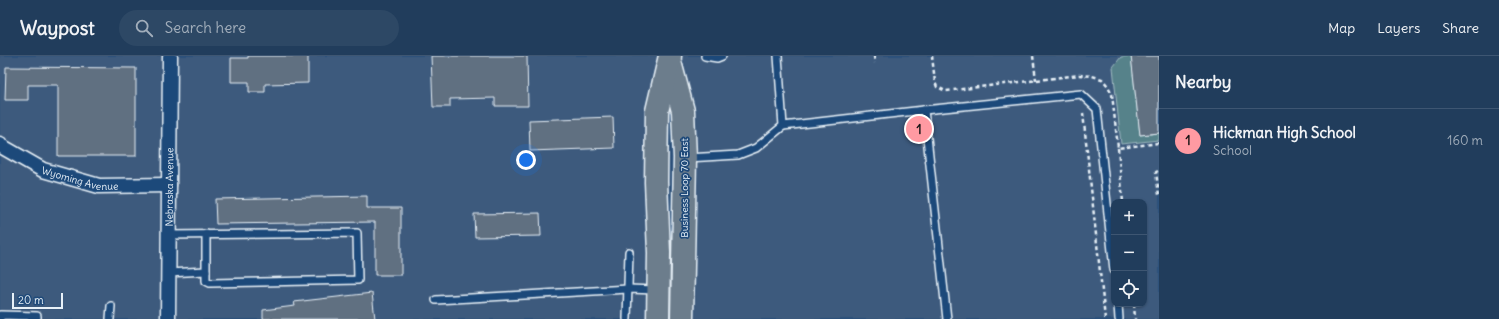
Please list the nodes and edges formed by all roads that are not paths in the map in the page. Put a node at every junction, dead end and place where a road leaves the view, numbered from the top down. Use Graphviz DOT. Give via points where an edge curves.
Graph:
graph roads {
  1 [pos="170,56"];
  2 [pos="705,56"];
  3 [pos="722,56"];
  4 [pos="778,56"];
  5 [pos="670,58"];
  6 [pos="924,110"];
  7 [pos="783,126"];
  8 [pos="0,144"];
  9 [pos="685,158"];
  10 [pos="169,185"];
  11 [pos="206,234"];
  12 [pos="169,235"];
  13 [pos="1111,242"];
  14 [pos="629,252"];
  15 [pos="206,271"];
  16 [pos="168,272"];
  17 [pos="628,289"];
  18 [pos="658,290"];
  19 [pos="436,300"];
  20 [pos="111,306"];
  21 [pos="1118,307"];
  22 [pos="0,319"];
  23 [pos="37,319"];
  24 [pos="110,319"];
  25 [pos="168,319"];
  26 [pos="627,319"];
  27 [pos="658,319"];
  28 [pos="682,319"];
  29 [pos="947,319"];
  30 [pos="1119,319"];
  1 -- 10 [label="street, Nebraska Avenue"];
  2 -- 3 [label="lane"];
  4 -- 7 [label="lane"];
  5 -- 9 [label="main road, Business Loop 70 East" via="683,111"];
  5 -- 18 [label="main road, Business Loop 70 East" via="657,111"];
  6 -- 7 [label="lane"];
  6 -- 13 [label="lane" via="1081,94 1097,109"];
  6 -- 29 [label="lane"];
  7 -- 9 [label="lane" via="756,148 738,155"];
  8 -- 10 [label="street, Wyoming Avenue" via="43,170 99,186"];
  9 -- 28 [label="main road, Business Loop 70 East"];
  10 -- 12 [label="street, Nebraska Avenue"];
  11 -- 12 [label="lane"];
  11 -- 15 [label="lane"];
  11 -- 15 [label="lane" via="357,233 358,280 210,283 206,281"];
  12 -- 16 [label="street, Nebraska Avenue"];
  14 -- 17 [label="lane"];
  15 -- 16 [label="lane"];
  16 -- 25 [label="street, Nebraska Avenue"];
  17 -- 18 [label="lane"];
  17 -- 19 [label="lane"];
  17 -- 26 [label="lane"];
  18 -- 27 [label="main road, Business Loop 70 East"];
  20 -- 24 [label="lane"];
  21 -- 30 [label="lane"];
  22 -- 23 [label="lane" via="0,315 37,316"];
}
